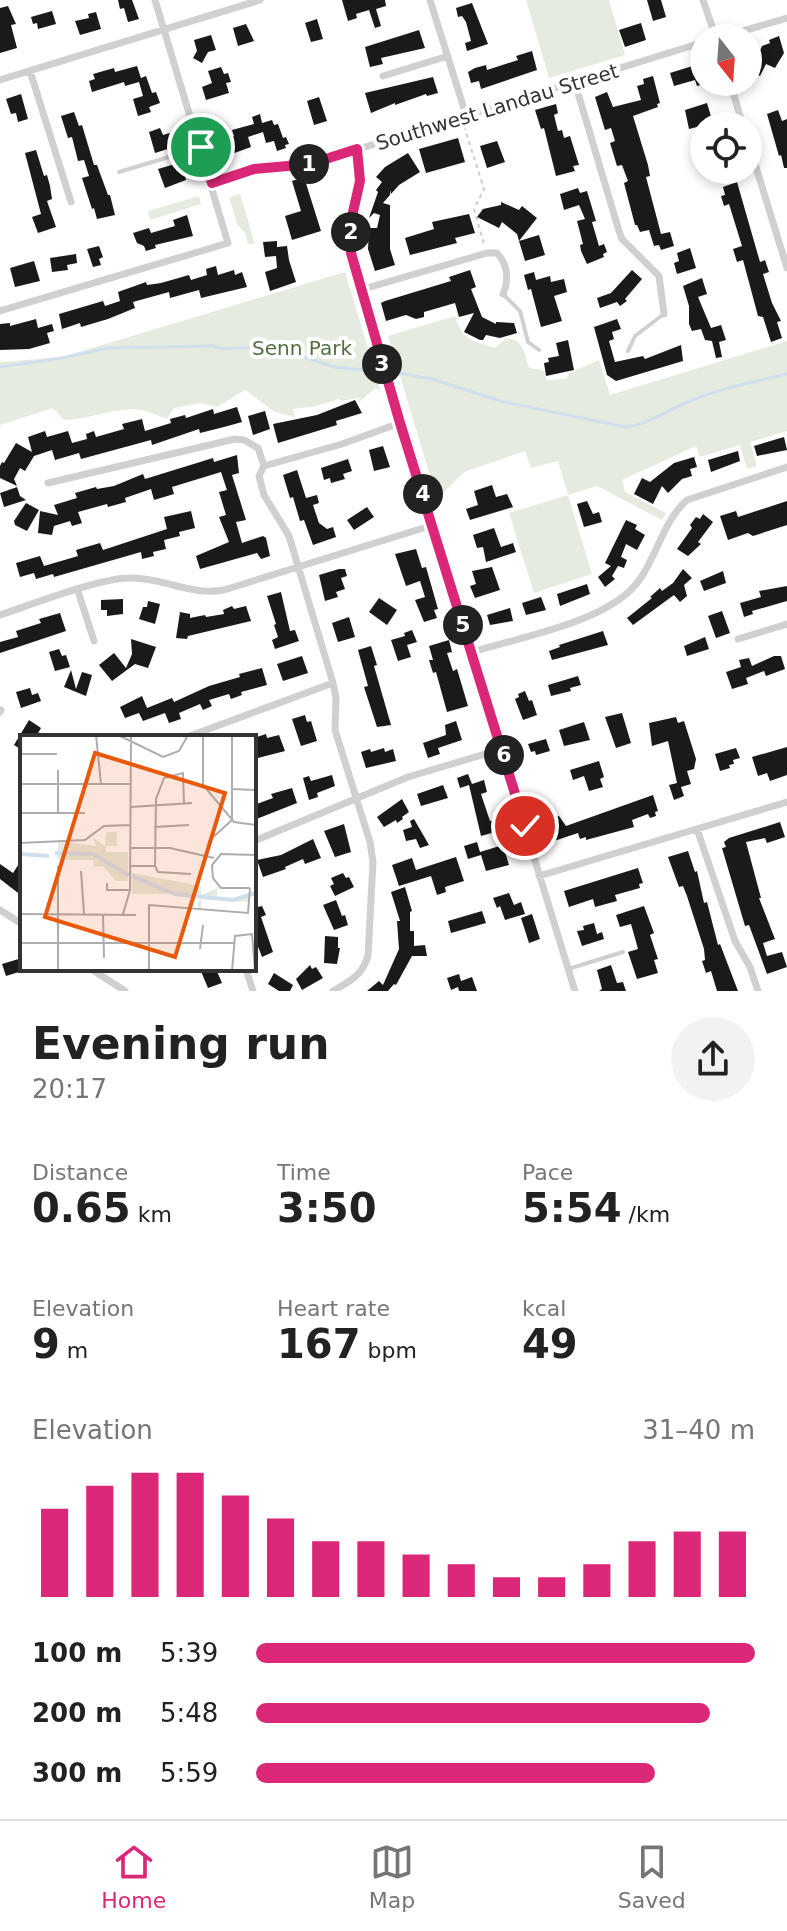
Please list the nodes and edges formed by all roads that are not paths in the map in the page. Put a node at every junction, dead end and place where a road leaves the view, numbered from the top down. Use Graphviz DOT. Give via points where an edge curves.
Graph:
graph roads {
  1 [pos="155,0"];
  2 [pos="259,0"];
  3 [pos="430,0"];
  4 [pos="703,0"];
  5 [pos="787,18"];
  6 [pos="712,24"];
  7 [pos="762,25"];
  8 [pos="165,31"];
  9 [pos="690,46"];
  10 [pos="448,56"];
  11 [pos="30,71"];
  12 [pos="383,76"];
  13 [pos="0,80"];
  14 [pos="575,83"];
  15 [pos="464,116"];
  16 [pos="201,147"];
  17 [pos="357,149"];
  18 [pos="288,167"];
  19 [pos="119,172"];
  20 [pos="761,184"];
  21 [pos="71,202"];
  22 [pos="787,268"];
  23 [pos="360,290"];
  24 [pos="503,294"];
  25 [pos="0,311"];
  26 [pos="664,314"];
  27 [pos="539,350"];
  28 [pos="628,351"];
  29 [pos="400,423"];
  30 [pos="264,466"];
  31 [pos="787,467"];
  32 [pos="48,483"];
  33 [pos="433,525"];
  34 [pos="298,566"];
  35 [pos="78,591"];
  36 [pos="0,615"];
  37 [pos="787,624"];
  38 [pos="738,639"];
  39 [pos="94,641"];
  40 [pos="472,652"];
  41 [pos="333,683"];
  42 [pos="192,735"];
  43 [pos="502,749"];
  44 [pos="356,800"];
  45 [pos="787,802"];
  46 [pos="697,829"];
  47 [pos="256,840"];
  48 [pos="539,876"];
  49 [pos="0,910"];
  50 [pos="20,923"];
  51 [pos="623,952"];
  52 [pos="568,969"];
  53 [pos="94,971"];
  54 [pos="247,971"];
  55 [pos="125,991"];
  56 [pos="253,991"];
  57 [pos="333,991"];
  58 [pos="575,991"];
  59 [pos="758,991"];
  1 -- 8 [label="street"];
  2 -- 8 [label="street"];
  3 -- 10 [label="street"];
  4 -- 6 [label="street"];
  5 -- 7 [label="street"];
  8 -- 11 [label="street"];
  8 -- 16 [label="street"];
  9 -- 14 [label="street, Southwest Landau Street"];
  10 -- 12 [label="street"];
  10 -- 15 [label="street"];
  11 -- 13 [label="street"];
  11 -- 21 [label="street"];
  14 -- 15 [label="street, Southwest Landau Street"];
  14 -- 26 [label="street" via="619,231 659,276"];
  15 -- 17 [label="street, Southwest Landau Street"];
  16 -- 19 [label="lane"];
  16 -- 25 [label="street" via="228,243"];
  17 -- 18 [label="street, Southwest Landau Street"];
  17 -- 23 [label="street" via="360,181 350,242"];
  20 -- 22 [label="street"];
  23 -- 24 [label="street" via="497,253 507,280"];
  23 -- 29 [label="street"];
  24 -- 27 [label="lane" via="520,311 528,342"];
  26 -- 28 [label="lane" via="635,336"];
  29 -- 30 [label="street"];
  29 -- 33 [label="street"];
  30 -- 32 [label="street" via="258,448 235,439"];
  30 -- 34 [label="street" via="259,476 264,495 289,536"];
  31 -- 40 [label="street" via="687,500 641,578 605,610"];
  33 -- 34 [label="street"];
  33 -- 40 [label="street"];
  34 -- 35 [label="street" via="211,592 132,578"];
  34 -- 41 [label="street"];
  35 -- 36 [label="street"];
  35 -- 39 [label="street"];
  37 -- 38 [label="street"];
  40 -- 43 [label="street"];
  41 -- 42 [label="street"];
  41 -- 44 [label="street" via="335,730"];
  43 -- 44 [label="street" via="408,777"];
  43 -- 48 [label="street"];
  44 -- 47 [label="street"];
  44 -- 57 [label="street" via="373,862 368,956 356,978"];
  45 -- 46 [label="street"];
  46 -- 48 [label="street"];
  46 -- 59 [label="street"];
  48 -- 52 [label="street"];
  49 -- 50 [label="street"];
  51 -- 52 [label="lane"];
  52 -- 58 [label="street"];
  53 -- 55 [label="street"];
  54 -- 56 [label="street"];
}
